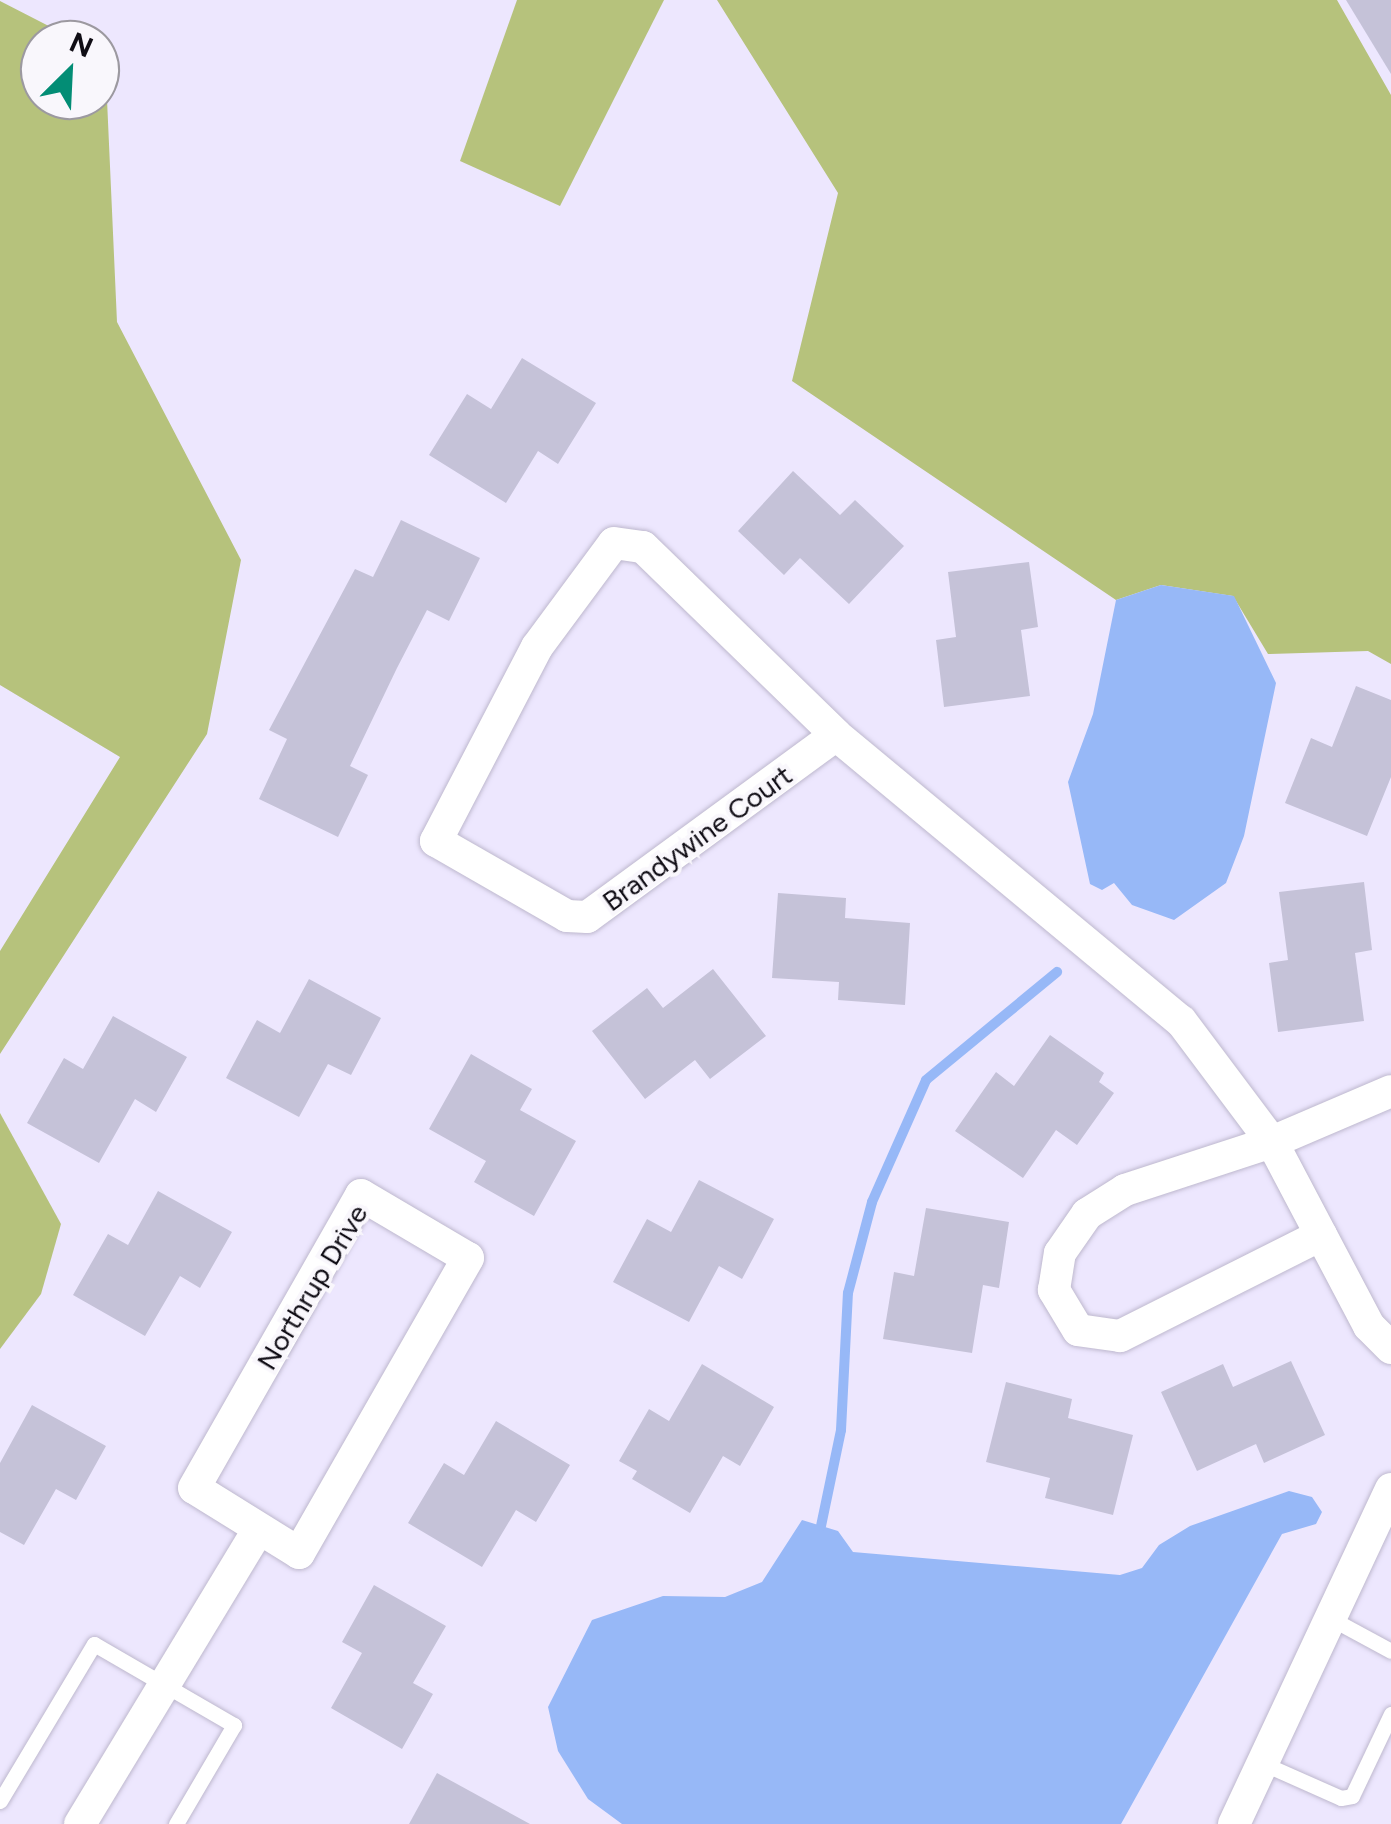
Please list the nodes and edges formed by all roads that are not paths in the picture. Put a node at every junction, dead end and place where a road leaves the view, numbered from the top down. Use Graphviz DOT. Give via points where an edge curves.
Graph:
graph roads {
  1 [pos="836,735"];
  2 [pos="1391,1091"];
  3 [pos="1272,1142"];
  4 [pos="1320,1235"];
  5 [pos="1391,1348"];
  6 [pos="1391,1489"];
  7 [pos="258,1529"];
  8 [pos="1330,1618"];
  9 [pos="1391,1650"];
  10 [pos="165,1684"];
  11 [pos="1391,1714"];
  12 [pos="1262,1763"];
  13 [pos="0,1801"];
  14 [pos="80,1824"];
  15 [pos="176,1824"];
  16 [pos="1234,1824"];
  1 -- 1 [label="street, Brandywine Court" via="643,547 614,544 536,647 436,841 568,916 586,917"];
  1 -- 3 [label="street, Brandywine Court" via="1182,1021"];
  2 -- 3 [label="street"];
  3 -- 4 [label="street, Brandywine Court"];
  3 -- 4 [label="street" via="1124,1190 1087,1214 1060,1253 1054,1290 1064,1315 1078,1330 1120,1336"];
  4 -- 5 [label="street, Brandywine Court" via="1368,1326"];
  6 -- 8 [label="street"];
  7 -- 7 [label="street, Northrup Drive" via="299,1553 468,1258 361,1195 194,1488"];
  7 -- 10 [label="street"];
  8 -- 9 [label="lane"];
  8 -- 12 [label="street"];
  10 -- 13 [label="lane" via="94,1644"];
  10 -- 14 [label="street"];
  10 -- 15 [label="lane" via="234,1725"];
  11 -- 12 [label="lane" via="1352,1796 1341,1798"];
  12 -- 16 [label="street"];
}
